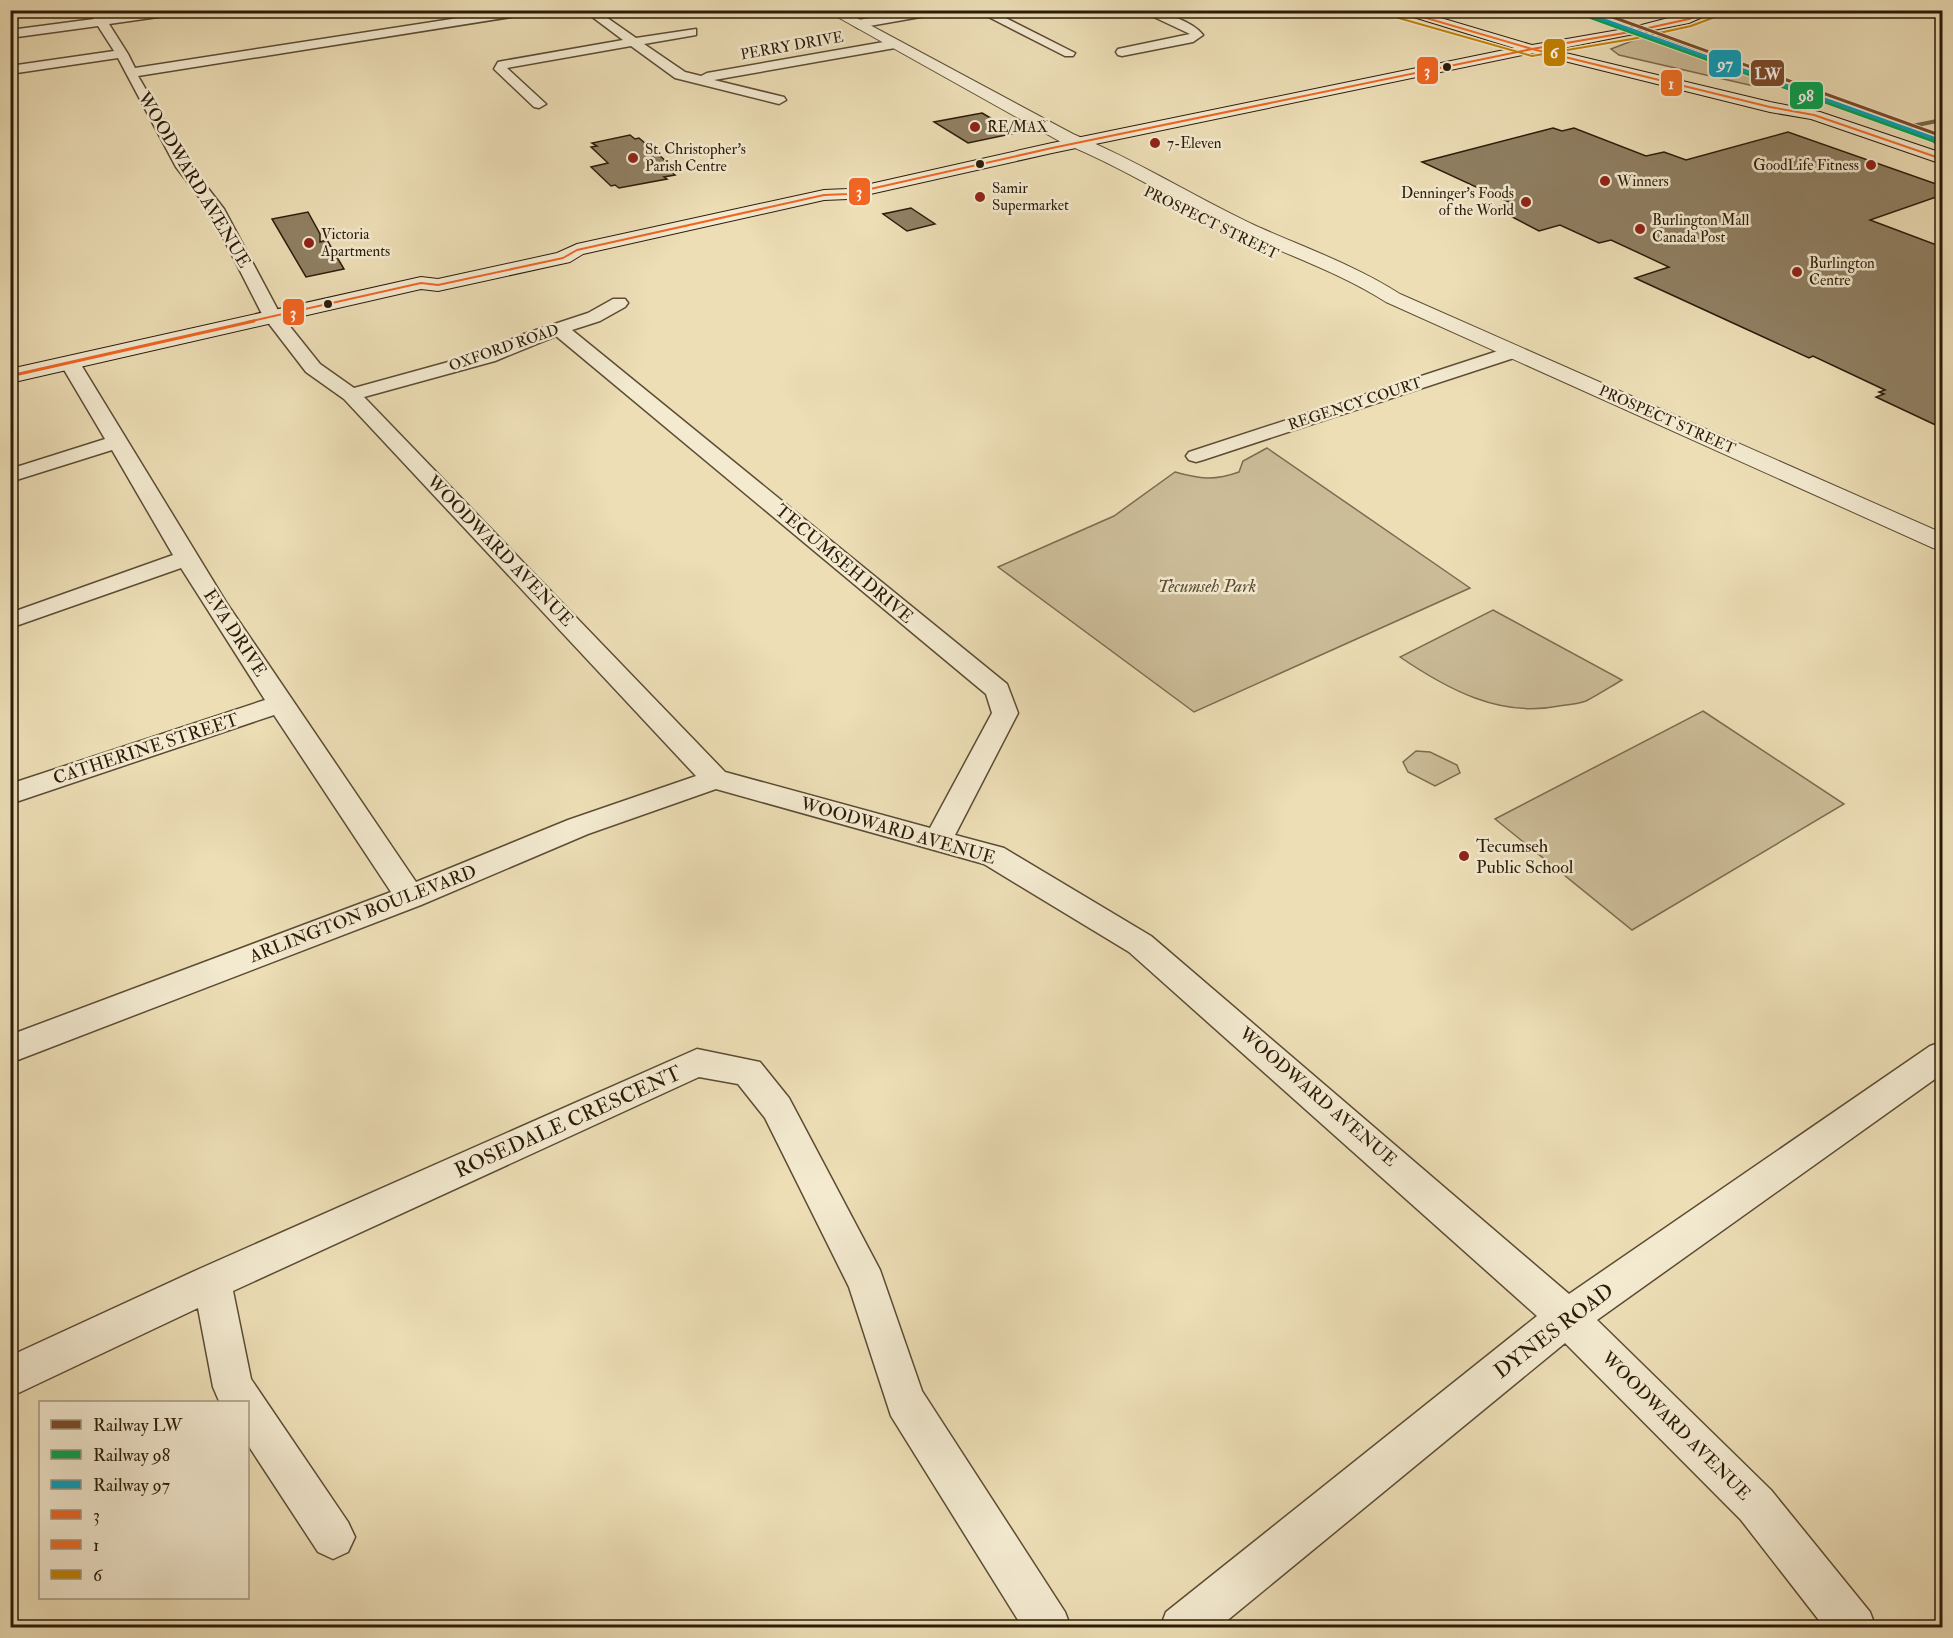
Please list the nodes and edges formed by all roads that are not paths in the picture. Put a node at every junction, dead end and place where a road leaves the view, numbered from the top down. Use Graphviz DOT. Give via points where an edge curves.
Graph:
graph roads {
  1 [pos="186,10"];
  2 [pos="536,10"];
  3 [pos="588,10"];
  4 [pos="831,10"];
  5 [pos="942,10"];
  6 [pos="980,10"];
  7 [pos="1144,10"];
  8 [pos="1397,10"];
  9 [pos="1424,10"];
  10 [pos="1665,10"];
  11 [pos="1712,10"];
  12 [pos="97,16"];
  13 [pos="858,24"];
  14 [pos="1454,28"];
  15 [pos="1568,31"];
  16 [pos="692,32"];
  17 [pos="1630,32"];
  18 [pos="10,34"];
  19 [pos="1547,39"];
  20 [pos="1527,41"];
  21 [pos="635,42"];
  22 [pos="1509,43"];
  23 [pos="895,44"];
  24 [pos="1122,52"];
  25 [pos="1069,53"];
  26 [pos="122,54"];
  27 [pos="1476,56"];
  28 [pos="1589,63"];
  29 [pos="10,70"];
  30 [pos="1655,72"];
  31 [pos="130,73"];
  32 [pos="696,79"];
  33 [pos="779,100"];
  34 [pos="539,104"];
  35 [pos="1790,109"];
  36 [pos="1072,140"];
  37 [pos="1942,159"];
  38 [pos="619,303"];
  39 [pos="272,316"];
  40 [pos="559,329"];
  41 [pos="1513,351"];
  42 [pos="70,363"];
  43 [pos="10,376"];
  44 [pos="351,395"];
  45 [pos="119,441"];
  46 [pos="1196,456"];
  47 [pos="10,476"];
  48 [pos="1942,542"];
  49 [pos="187,558"];
  50 [pos="10,621"];
  51 [pos="281,704"];
  52 [pos="715,779"];
  53 [pos="10,794"];
  54 [pos="937,842"];
  55 [pos="410,897"];
  56 [pos="10,1049"];
  57 [pos="1942,1056"];
  58 [pos="212,1282"];
  59 [pos="1565,1318"];
  60 [pos="10,1377"];
  61 [pos="242,1401"];
  62 [pos="249,1411"];
  63 [pos="333,1537"];
  64 [pos="1049,1628"];
  65 [pos="1182,1628"];
  66 [pos="1854,1628"];
  1 -- 12 [label="street"];
  2 -- 31 [label="street"];
  3 -- 21 [label="street"];
  4 -- 13 [label="main road, PROSPECT STREET"];
  5 -- 13 [label="street"];
  6 -- 25 [label="street"];
  7 -- 24 [label="street" via="1197,35"];
  8 -- 14 [label="main road"];
  9 -- 20 [label="main road"];
  10 -- 15 [label="main road"];
  11 -- 17 [label="main road"];
  12 -- 18 [label="street"];
  12 -- 26 [label="street, WOODWARD AVENUE"];
  13 -- 23 [label="main road, PROSPECT STREET"];
  14 -- 22 [label="main road"];
  14 -- 27 [label="main road" via="1473,39"];
  15 -- 19 [label="main road"];
  15 -- 20 [label="main road"];
  16 -- 21 [label="street"];
  17 -- 19 [label="main road"];
  17 -- 30 [label="main road" via="1608,40 1604,50"];
  19 -- 20 [label="main road"];
  19 -- 30 [label="main road"];
  20 -- 22 [label="main road"];
  20 -- 27 [label="main road"];
  20 -- 28 [label="main road"];
  21 -- 32 [label="street" via="680,75"];
  21 -- 34 [label="street" via="503,65 500,69"];
  22 -- 27 [label="main road"];
  23 -- 32 [label="street, PERRY DRIVE"];
  23 -- 36 [label="main road, PROSPECT STREET"];
  26 -- 29 [label="street"];
  26 -- 31 [label="street, WOODWARD AVENUE"];
  27 -- 28 [label="main road"];
  27 -- 36 [label="main road"];
  28 -- 35 [label="main road"];
  30 -- 35 [label="main road" via="1777,101"];
  31 -- 39 [label="street, WOODWARD AVENUE" via="183,167 216,209"];
  32 -- 33 [label="street"];
  35 -- 37 [label="main road"];
  36 -- 39 [label="main road" via="848,194 824,195 577,250 563,258 438,285 421,283"];
  36 -- 41 [label="main road, PROSPECT STREET" via="1077,152 1205,222"];
  38 -- 40 [label="street, OXFORD ROAD"];
  39 -- 42 [label="main road"];
  39 -- 44 [label="street, WOODWARD AVENUE" via="312,368"];
  40 -- 44 [label="street, OXFORD ROAD" via="488,357"];
  40 -- 54 [label="street, TECUMSEH DRIVE" via="998,690 1005,713"];
  41 -- 46 [label="street, REGENCY COURT"];
  41 -- 48 [label="main road, PROSPECT STREET"];
  42 -- 43 [label="main road"];
  42 -- 45 [label="street, EVA DRIVE"];
  44 -- 52 [label="street, WOODWARD AVENUE"];
  45 -- 47 [label="street"];
  45 -- 49 [label="street, EVA DRIVE"];
  49 -- 50 [label="street"];
  49 -- 51 [label="street, EVA DRIVE"];
  51 -- 53 [label="street, CATHERINE STREET"];
  51 -- 55 [label="street, EVA DRIVE"];
  52 -- 54 [label="street, WOODWARD AVENUE"];
  52 -- 55 [label="street, ARLINGTON BOULEVARD" via="578,827"];
  54 -- 59 [label="street, WOODWARD AVENUE" via="994,856 1140,944"];
  55 -- 56 [label="street, ARLINGTON BOULEVARD"];
  57 -- 59 [label="street, DYNES ROAD"];
  58 -- 60 [label="street, ROSEDALE CRESCENT"];
  58 -- 61 [label="street" via="233,1387"];
  58 -- 64 [label="street, ROSEDALE CRESCENT" via="697,1064 748,1072 777,1108 867,1283 905,1402"];
  59 -- 65 [label="street, DYNES ROAD"];
  59 -- 66 [label="street, WOODWARD AVENUE" via="1756,1505"];
  62 -- 63 [label="street"];
}
